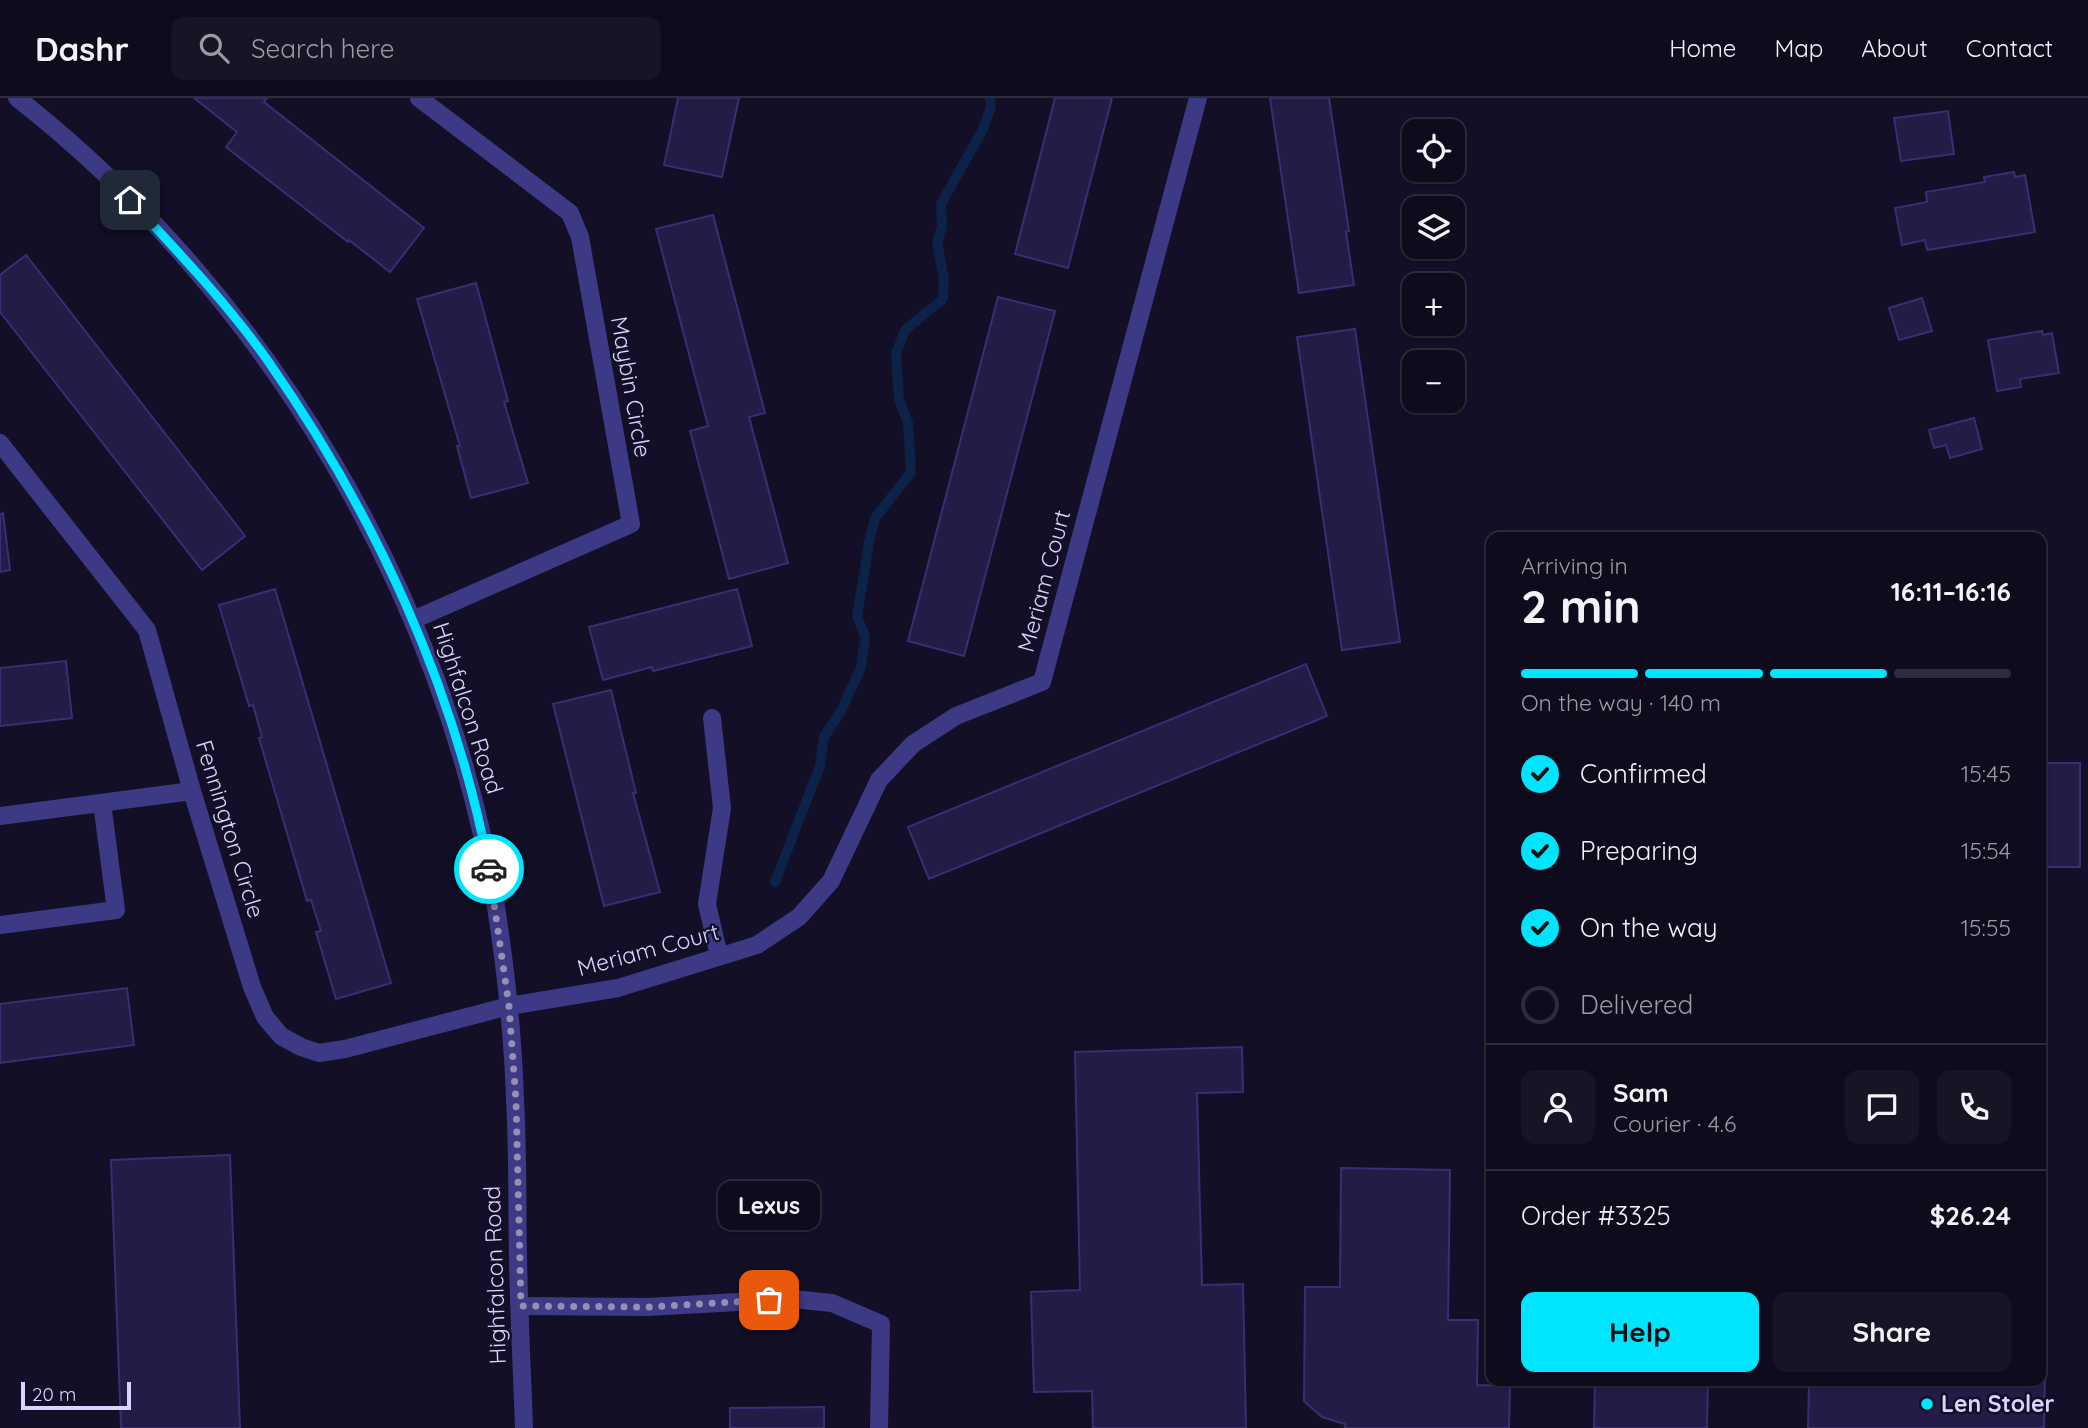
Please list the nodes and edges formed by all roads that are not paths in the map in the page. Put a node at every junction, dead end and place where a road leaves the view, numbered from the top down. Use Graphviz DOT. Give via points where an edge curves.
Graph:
graph roads {
  1 [pos="17,98"];
  2 [pos="419,98"];
  3 [pos="1198,98"];
  4 [pos="0,443"];
  5 [pos="414,620"];
  6 [pos="712,718"];
  7 [pos="192,791"];
  8 [pos="102,803"];
  9 [pos="0,816"];
  10 [pos="0,925"];
  11 [pos="719,956"];
  12 [pos="509,1006"];
  13 [pos="521,1306"];
  14 [pos="524,1428"];
  15 [pos="879,1428"];
  1 -- 5 [label="street, Highfalcon Road" via="130,200 203,279 266,359 320,439"];
  2 -- 5 [label="street, Maybin Circle" via="570,212 580,237 631,524"];
  3 -- 11 [label="street, Meriam Court" via="1042,682 956,716 912,744 879,780 831,881 799,918 757,945"];
  4 -- 7 [label="street, Fennington Circle" via="147,630"];
  5 -- 12 [label="street, Highfalcon Road" via="482,831"];
  6 -- 11 [label="street" via="722,808 706,904"];
  7 -- 8 [label="street"];
  7 -- 12 [label="street, Fennington Circle" via="252,987 265,1017 281,1036 318,1053"];
  8 -- 9 [label="street"];
  8 -- 10 [label="street" via="116,910"];
  11 -- 12 [label="street, Meriam Court" via="618,988"];
  12 -- 13 [label="street, Highfalcon Road"];
  13 -- 14 [label="street, Highfalcon Road"];
  13 -- 15 [label="street" via="648,1307 793,1299 831,1303 881,1324"];
}
